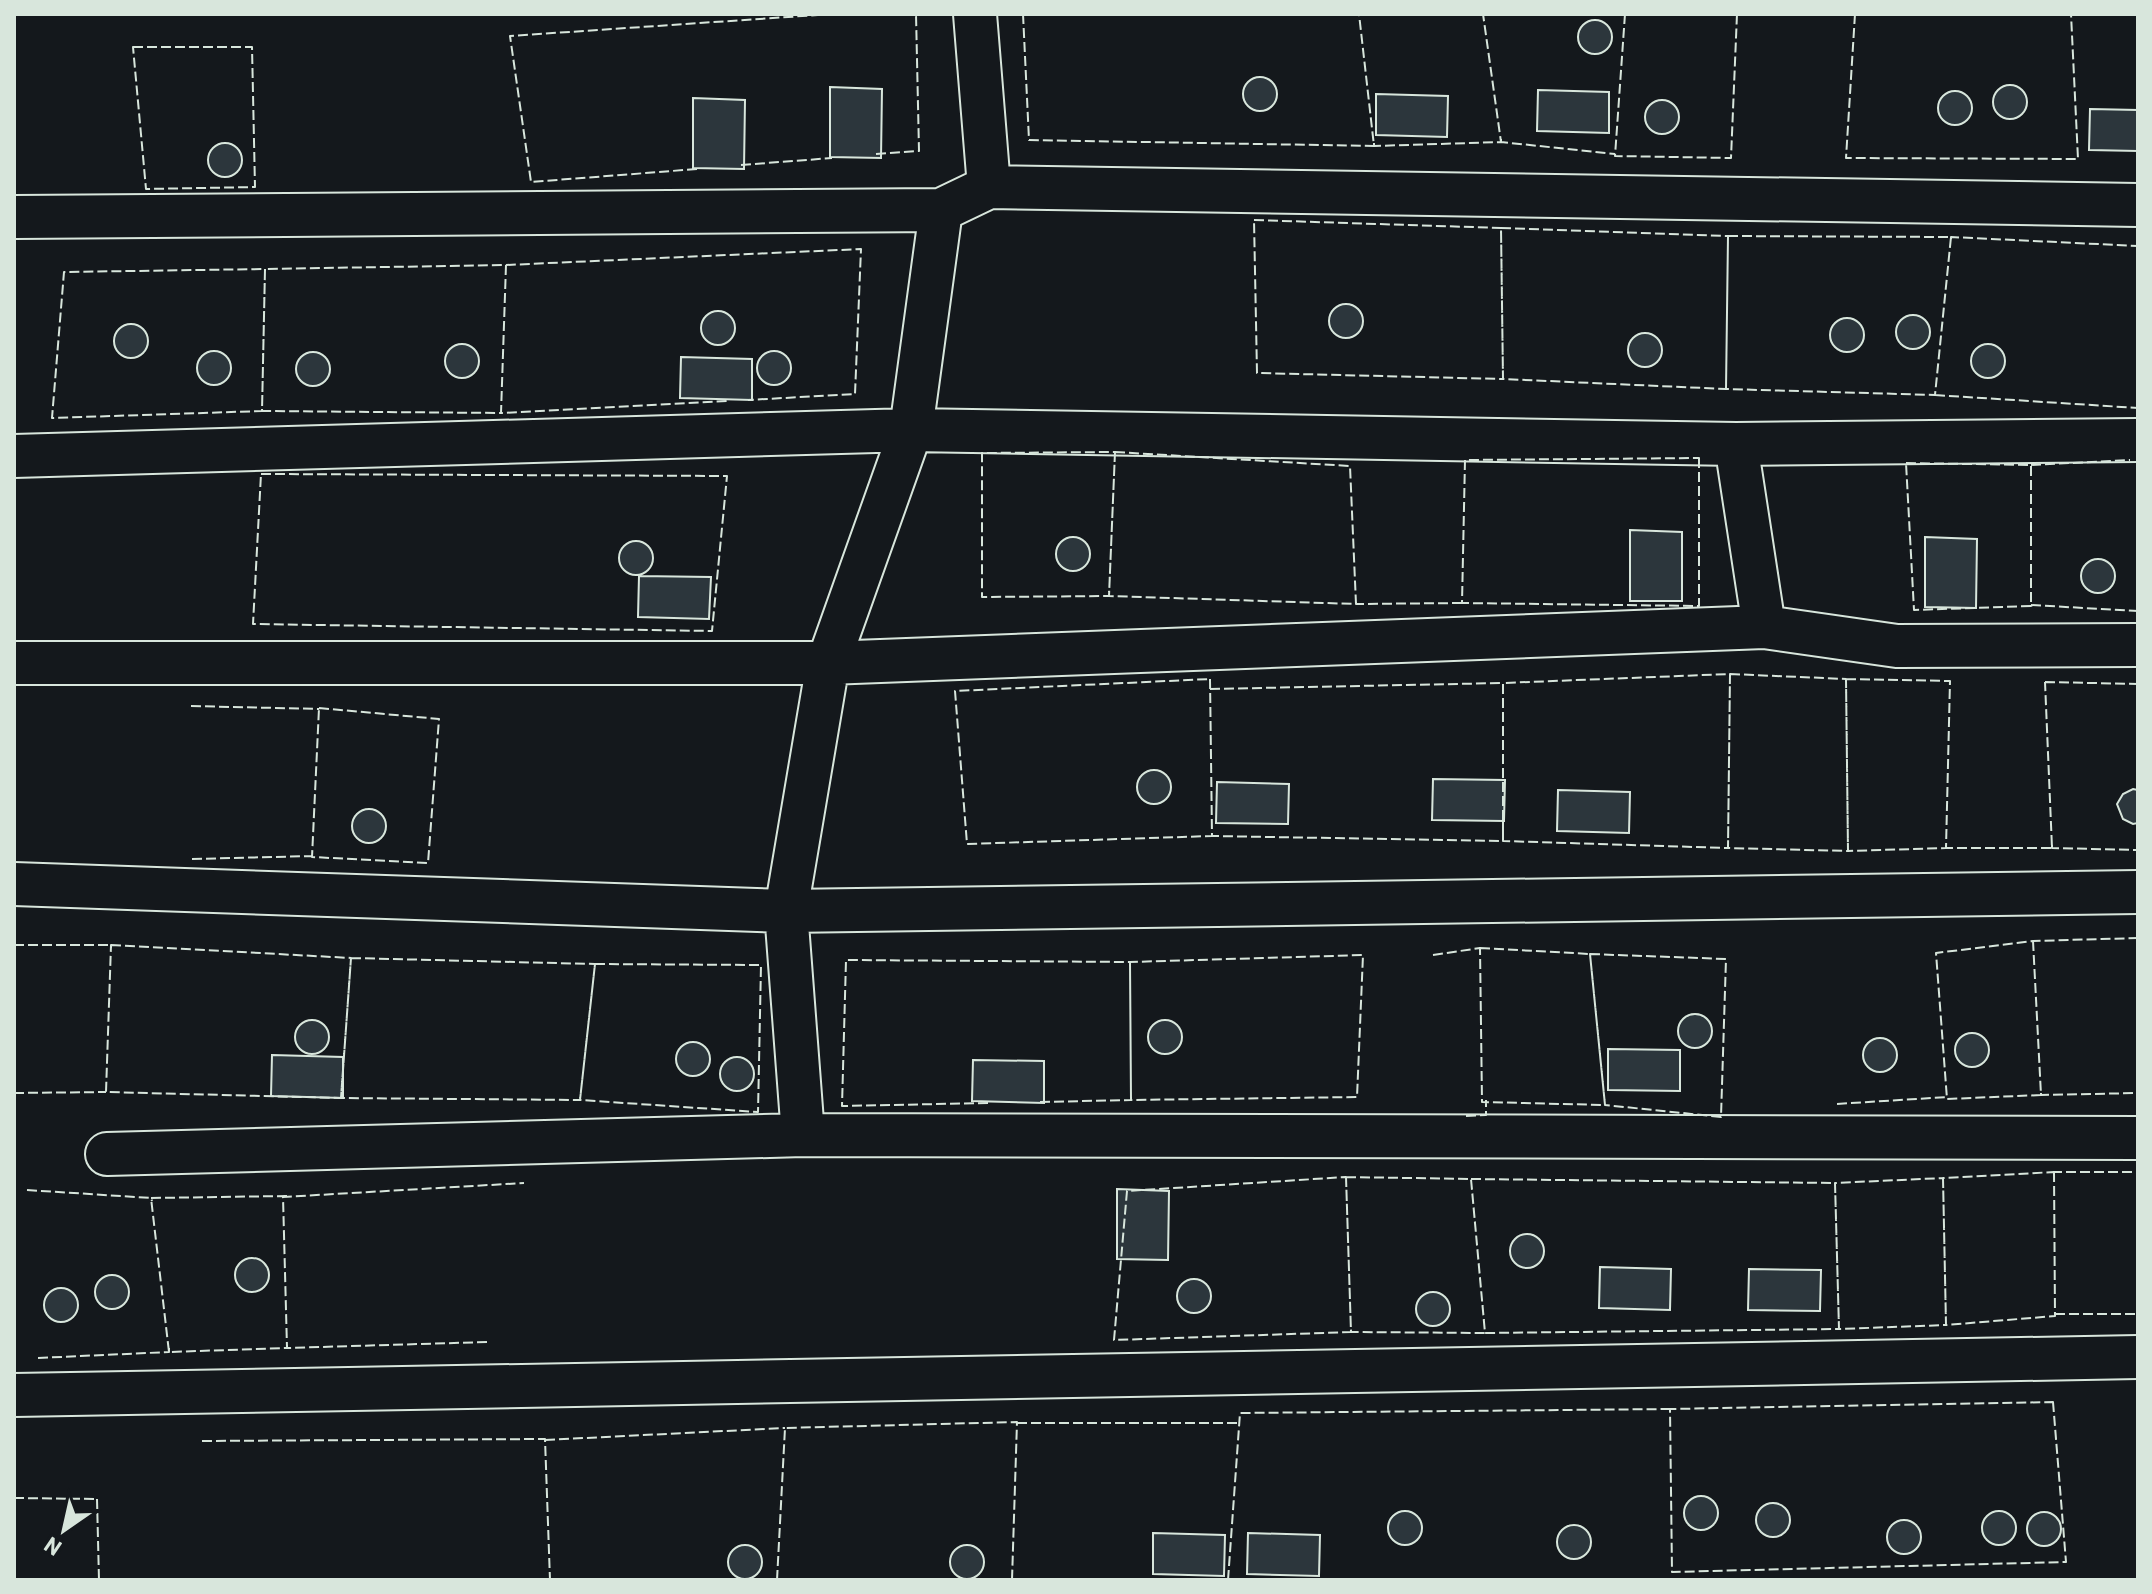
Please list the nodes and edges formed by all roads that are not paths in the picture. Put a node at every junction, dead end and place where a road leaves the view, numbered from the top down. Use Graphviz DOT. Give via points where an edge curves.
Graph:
graph roads {
  1 [pos="975,14"];
  2 [pos="989,187"];
  3 [pos="2138,205"];
  4 [pos="941,210"];
  5 [pos="14,217"];
  6 [pos="911,430"];
  7 [pos="2138,440"];
  8 [pos="1736,444"];
  9 [pos="14,456"];
  10 [pos="1764,627"];
  11 [pos="2138,645"];
  12 [pos="14,663"];
  13 [pos="828,663"];
  14 [pos="14,884"];
  15 [pos="2138,892"];
  16 [pos="786,911"];
  17 [pos="803,1135"];
  18 [pos="2138,1138"];
  19 [pos="107,1154"];
  20 [pos="2138,1357"];
  21 [pos="14,1395"];
  1 -- 2 [label="street"];
  2 -- 3 [label="street"];
  2 -- 4 [label="street"];
  4 -- 5 [label="street"];
  4 -- 6 [label="street"];
  6 -- 8 [label="street"];
  6 -- 9 [label="street"];
  6 -- 13 [label="street"];
  7 -- 8 [label="street"];
  8 -- 10 [label="street"];
  10 -- 11 [label="street" via="1897,646"];
  10 -- 13 [label="street"];
  12 -- 13 [label="street"];
  13 -- 16 [label="street"];
  14 -- 16 [label="street"];
  15 -- 16 [label="street"];
  16 -- 17 [label="street"];
  17 -- 18 [label="street"];
  17 -- 19 [label="street"];
  20 -- 21 [label="street"];
}
